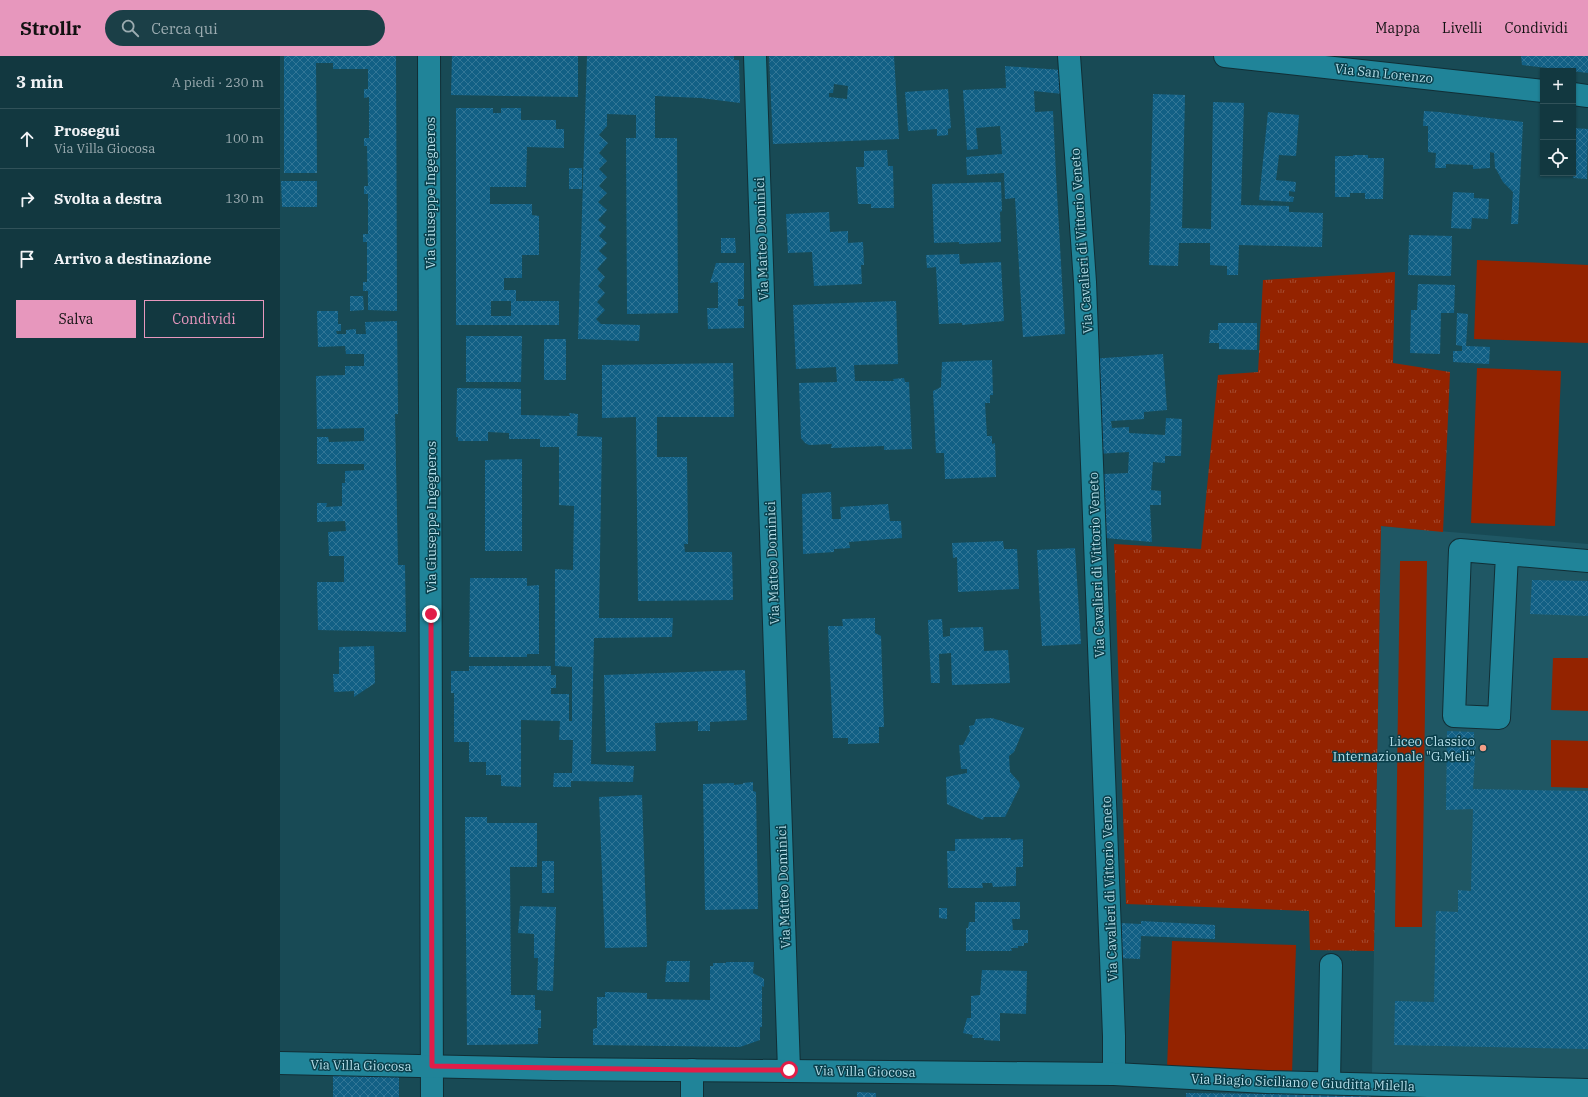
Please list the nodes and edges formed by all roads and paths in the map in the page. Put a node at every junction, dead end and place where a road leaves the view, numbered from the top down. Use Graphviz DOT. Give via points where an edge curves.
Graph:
graph roads {
  1 [pos="429,56"];
  2 [pos="755,56"];
  3 [pos="1069,56"];
  4 [pos="1225,56"];
  5 [pos="1540,91"];
  6 [pos="1576,94"];
  7 [pos="1588,96"];
  8 [pos="1507,554"];
  9 [pos="1588,561"];
  10 [pos="1331,965"];
  11 [pos="280,1063"];
  12 [pos="432,1066"];
  13 [pos="692,1070"];
  14 [pos="789,1070"];
  15 [pos="1114,1074"];
  16 [pos="1329,1083"];
  17 [pos="1588,1090"];
  18 [pos="432,1097"];
  19 [pos="692,1097"];
  1 -- 12 [label="street, Via Giuseppe Ingegneros"];
  2 -- 14 [label="street, Via Matteo Dominici"];
  3 -- 15 [label="street, Via Cavalieri di Vittorio Veneto" via="1085,282"];
  4 -- 5 [label="street, Via San Lorenzo"];
  6 -- 7 [label="street"];
  8 -- 8 [label="street" via="1460,550 1454,716 1499,718"];
  8 -- 9 [label="street"];
  10 -- 16 [label="street"];
  11 -- 12 [label="street, Via Villa Giocosa"];
  12 -- 13 [label="street, Via Villa Giocosa"];
  12 -- 18 [label="street, Via Giuseppe Ingegneros"];
  13 -- 14 [label="street, Via Villa Giocosa"];
  13 -- 19 [label="street"];
  14 -- 15 [label="street, Via Villa Giocosa"];
  15 -- 16 [label="street, Via Biagio Siciliano e Giuditta Milella"];
  16 -- 17 [label="street, Via Biagio Siciliano e Giuditta Milella"];
}
